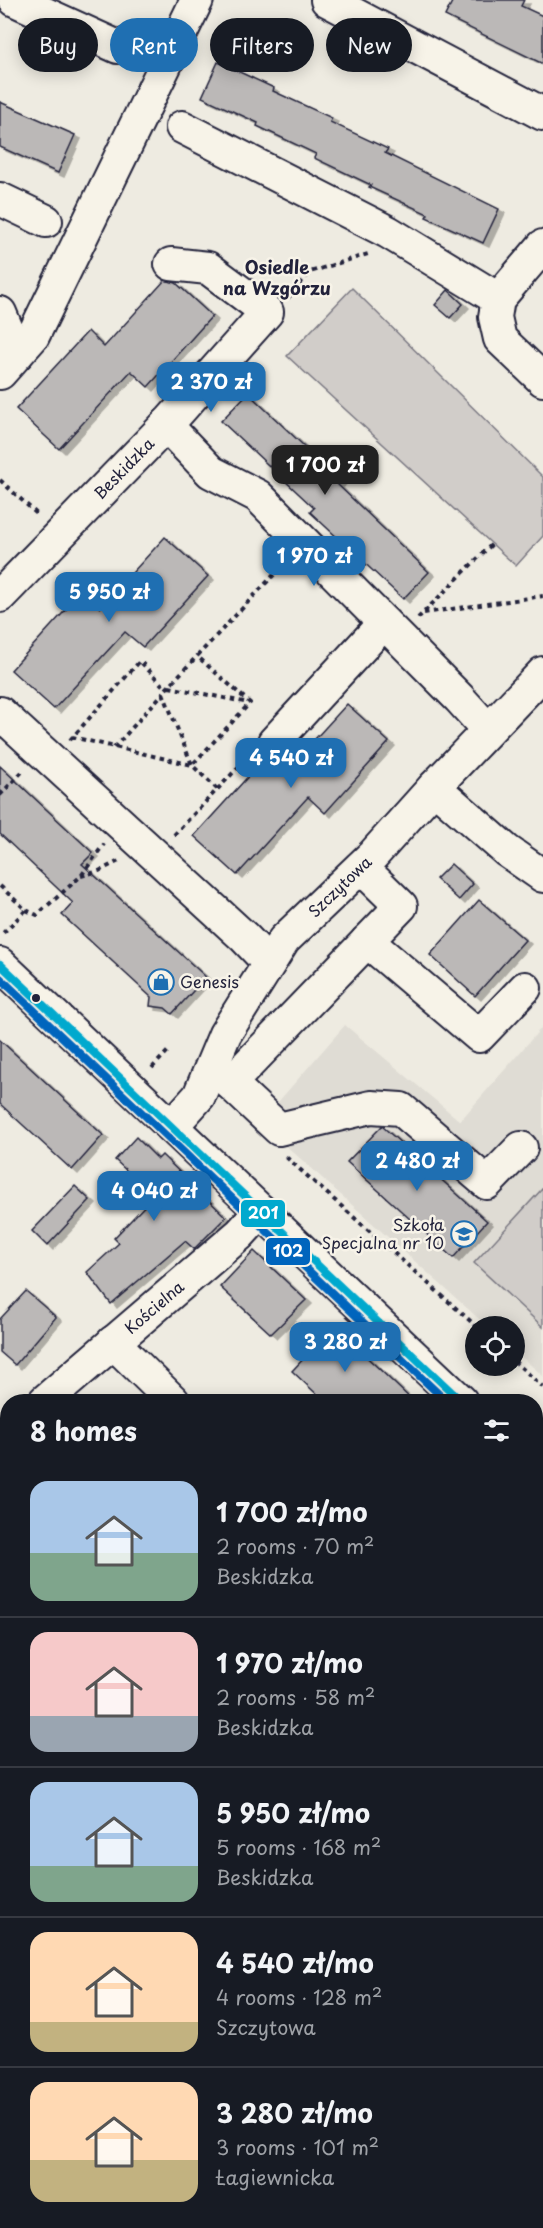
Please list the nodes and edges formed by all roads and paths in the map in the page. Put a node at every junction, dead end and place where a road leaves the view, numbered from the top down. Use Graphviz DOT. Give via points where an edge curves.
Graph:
graph roads {
  1 [pos="15,0"];
  2 [pos="196,0"];
  3 [pos="327,0"];
  4 [pos="110,44"];
  5 [pos="543,114"];
  6 [pos="182,127"];
  7 [pos="0,199"];
  8 [pos="46,221"];
  9 [pos="388,232"];
  10 [pos="543,246"];
  11 [pos="171,264"];
  12 [pos="498,299"];
  13 [pos="283,303"];
  14 [pos="0,313"];
  15 [pos="8,364"];
  16 [pos="543,380"];
  17 [pos="166,426"];
  18 [pos="0,480"];
  19 [pos="59,536"];
  20 [pos="304,543"];
  21 [pos="492,544"];
  22 [pos="0,596"];
  23 [pos="543,596"];
  24 [pos="423,613"];
  25 [pos="392,631"];
  26 [pos="198,656"];
  27 [pos="543,673"];
  28 [pos="166,689"];
  29 [pos="250,704"];
  30 [pos="0,713"];
  31 [pos="488,730"];
  32 [pos="72,737"];
  33 [pos="69,744"];
  34 [pos="114,748"];
  35 [pos="261,749"];
  36 [pos="192,765"];
  37 [pos="434,787"];
  38 [pos="217,789"];
  39 [pos="118,820"];
  40 [pos="160,842"];
  41 [pos="360,867"];
  42 [pos="81,876"];
  43 [pos="543,876"];
  44 [pos="0,886"];
  45 [pos="26,910"];
  46 [pos="5,932"];
  47 [pos="367,941"];
  48 [pos="269,963"];
  49 [pos="0,964"];
  50 [pos="525,988"];
  51 [pos="168,1051"];
  52 [pos="221,1074"];
  53 [pos="145,1075"];
  54 [pos="172,1126"];
  55 [pos="521,1148"];
  56 [pos="285,1156"];
  57 [pos="261,1211"];
  58 [pos="465,1316"];
  59 [pos="113,1342"];
  60 [pos="525,1371"];
  61 [pos="543,1387"];
  62 [pos="53,1394"];
  63 [pos="166,1394"];
  64 [pos="454,1394"];
  1 -- 4 [label="street"];
  2 -- 15 [label="street" via="33,336"];
  3 -- 5 [label="street"];
  6 -- 9 [label="street"];
  7 -- 8 [label="street"];
  9 -- 12 [label="street"];
  9 -- 13 [label="path" via="376,252 310,272"];
  10 -- 12 [label="street"];
  11 -- 17 [label="street, Beskidzka" via="208,268 267,312"];
  12 -- 16 [label="street" via="495,317 500,339"];
  14 -- 15 [label="street"];
  17 -- 19 [label="street, Beskidzka"];
  17 -- 20 [label="street" via="211,472 258,496"];
  18 -- 19 [label="path"];
  19 -- 22 [label="street, Beskidzka"];
  20 -- 25 [label="street"];
  20 -- 26 [label="path"];
  21 -- 24 [label="path"];
  23 -- 24 [label="path"];
  24 -- 25 [label="path"];
  25 -- 31 [label="street"];
  25 -- 35 [label="street"];
  26 -- 28 [label="path"];
  26 -- 29 [label="path"];
  27 -- 31 [label="street, Szczytowa"];
  28 -- 29 [label="path"];
  28 -- 32 [label="path" via="140,661"];
  28 -- 34 [label="path"];
  28 -- 36 [label="path"];
  29 -- 36 [label="path"];
  30 -- 39 [label="street"];
  31 -- 37 [label="street, Szczytowa"];
  32 -- 33 [label="path"];
  32 -- 34 [label="path"];
  34 -- 36 [label="path"];
  35 -- 38 [label="path"];
  36 -- 38 [label="path"];
  37 -- 41 [label="street, Szczytowa"];
  37 -- 43 [label="street" via="507,851"];
  38 -- 40 [label="path"];
  39 -- 40 [label="street"];
  39 -- 42 [label="path"];
  40 -- 42 [label="path"];
  40 -- 48 [label="street"];
  41 -- 47 [label="street" via="401,906"];
  41 -- 48 [label="street, Szczytowa" via="284,940"];
  42 -- 45 [label="path" via="37,915"];
  44 -- 45 [label="path"];
  45 -- 46 [label="path"];
  47 -- 50 [label="street" via="479,1036"];
  47 -- 52 [label="street"];
  48 -- 52 [label="street, Szczytowa" via="225,1034"];
  49 -- 54 [label="street"];
  51 -- 53 [label="path"];
  52 -- 54 [label="street, Szczytowa"];
  52 -- 55 [label="street" via="279,1129 371,1107 401,1109 487,1183"];
  54 -- 57 [label="street"];
  56 -- 58 [label="path"];
  57 -- 59 [label="street, Kościelna"];
  57 -- 64 [label="street"];
  59 -- 62 [label="street, Kościelna"];
  59 -- 63 [label="street"];
  60 -- 61 [label="path"];
}
